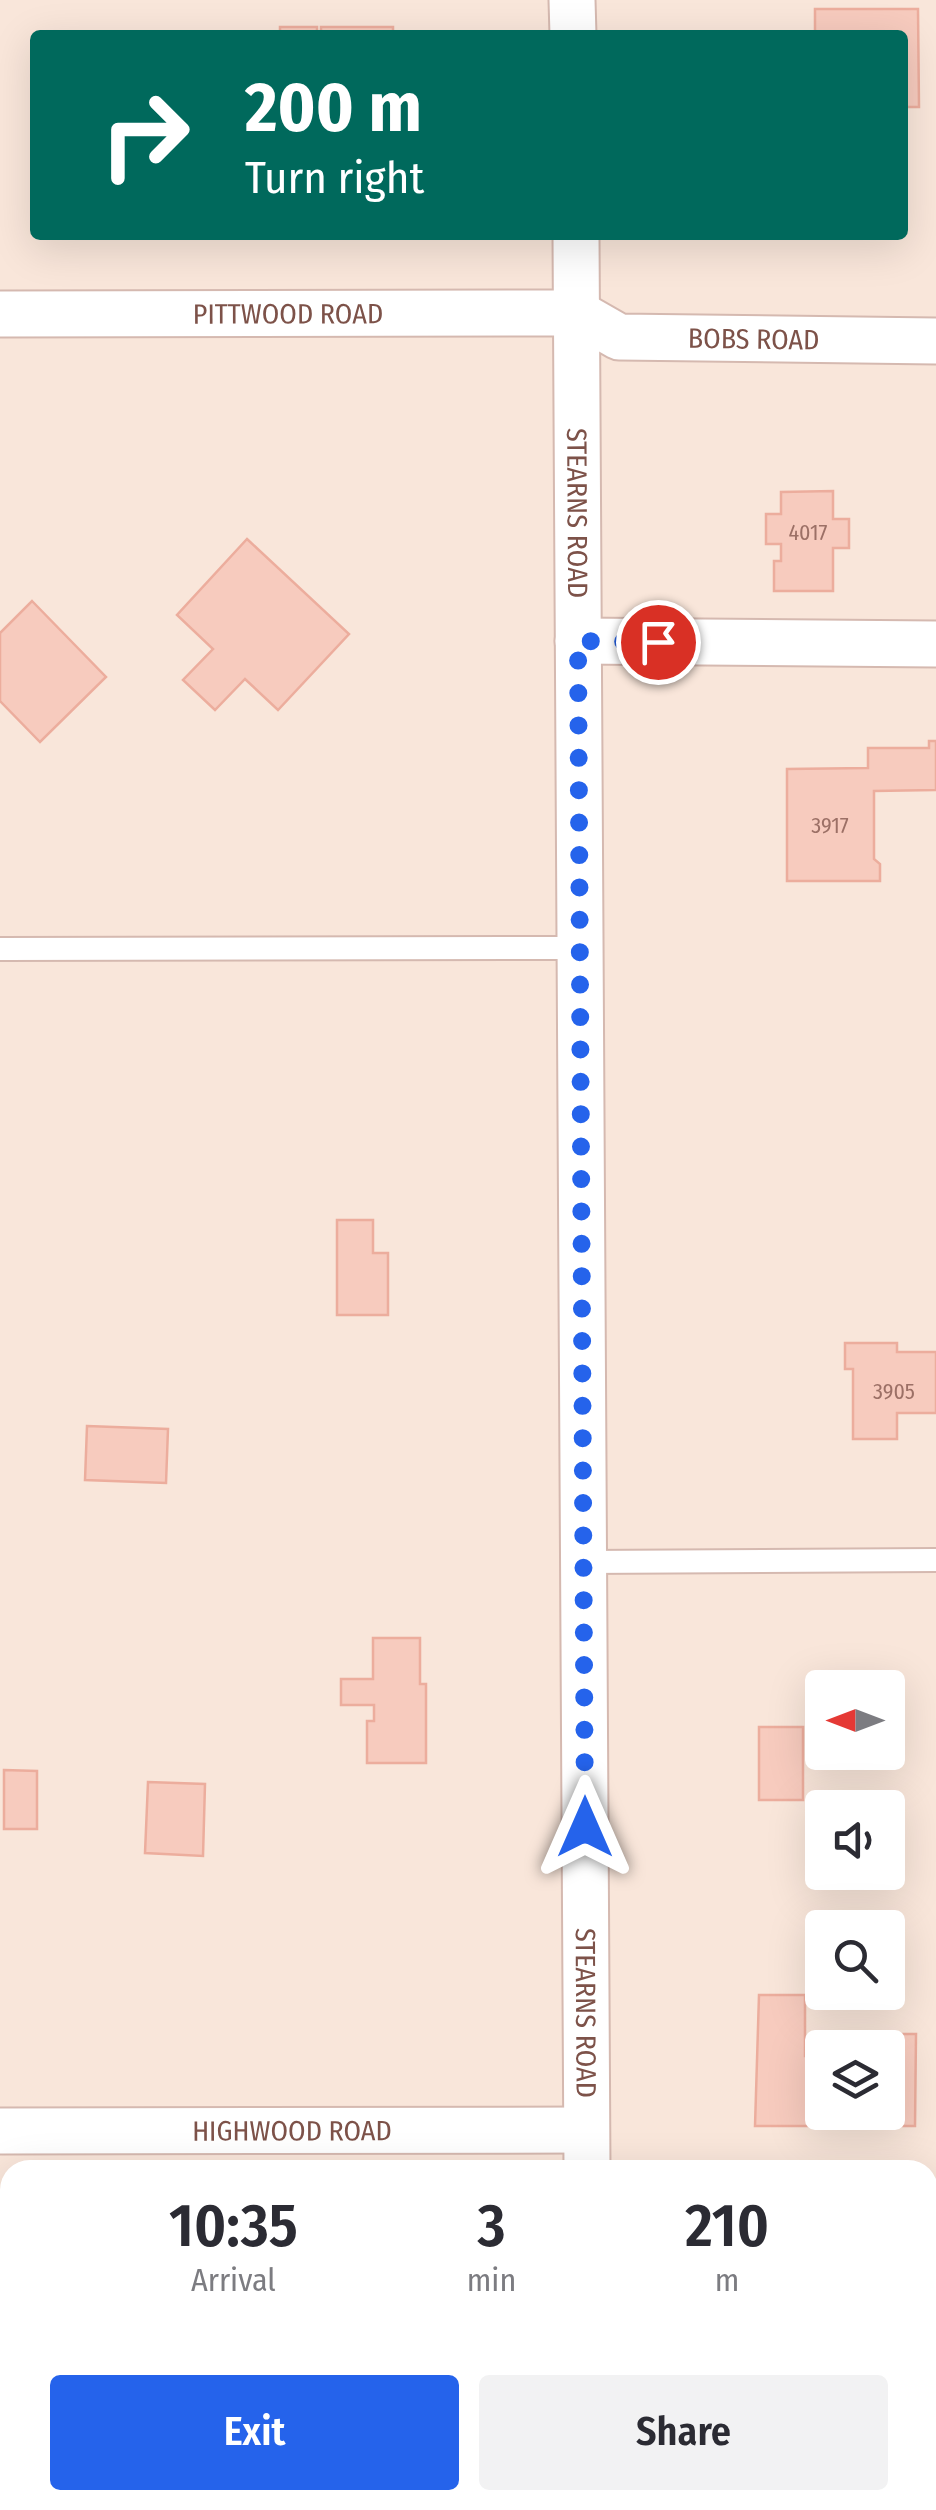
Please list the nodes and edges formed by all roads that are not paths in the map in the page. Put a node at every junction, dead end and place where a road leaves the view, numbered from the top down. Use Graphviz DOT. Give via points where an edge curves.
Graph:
graph roads {
  1 [pos="572,0"];
  2 [pos="573,30"];
  3 [pos="576,240"];
  4 [pos="577,313"];
  5 [pos="0,314"];
  6 [pos="936,341"];
  7 [pos="578,641"];
  8 [pos="936,644"];
  9 [pos="580,948"];
  10 [pos="0,950"];
  11 [pos="936,1560"];
  12 [pos="584,1562"];
  13 [pos="0,2131"];
  14 [pos="586,2150"];
  1 -- 2 [label="street"];
  3 -- 4 [label="street, STEARNS ROAD"];
  4 -- 5 [label="street, PITTWOOD ROAD"];
  4 -- 6 [label="street, BOBS ROAD" via="619,338"];
  4 -- 7 [label="street, STEARNS ROAD"];
  7 -- 8 [label="street"];
  7 -- 9 [label="street, STEARNS ROAD"];
  9 -- 10 [label="lane"];
  9 -- 12 [label="street, STEARNS ROAD"];
  11 -- 12 [label="lane"];
  12 -- 14 [label="street, STEARNS ROAD"];
  13 -- 14 [label="street, HIGHWOOD ROAD"];
}
